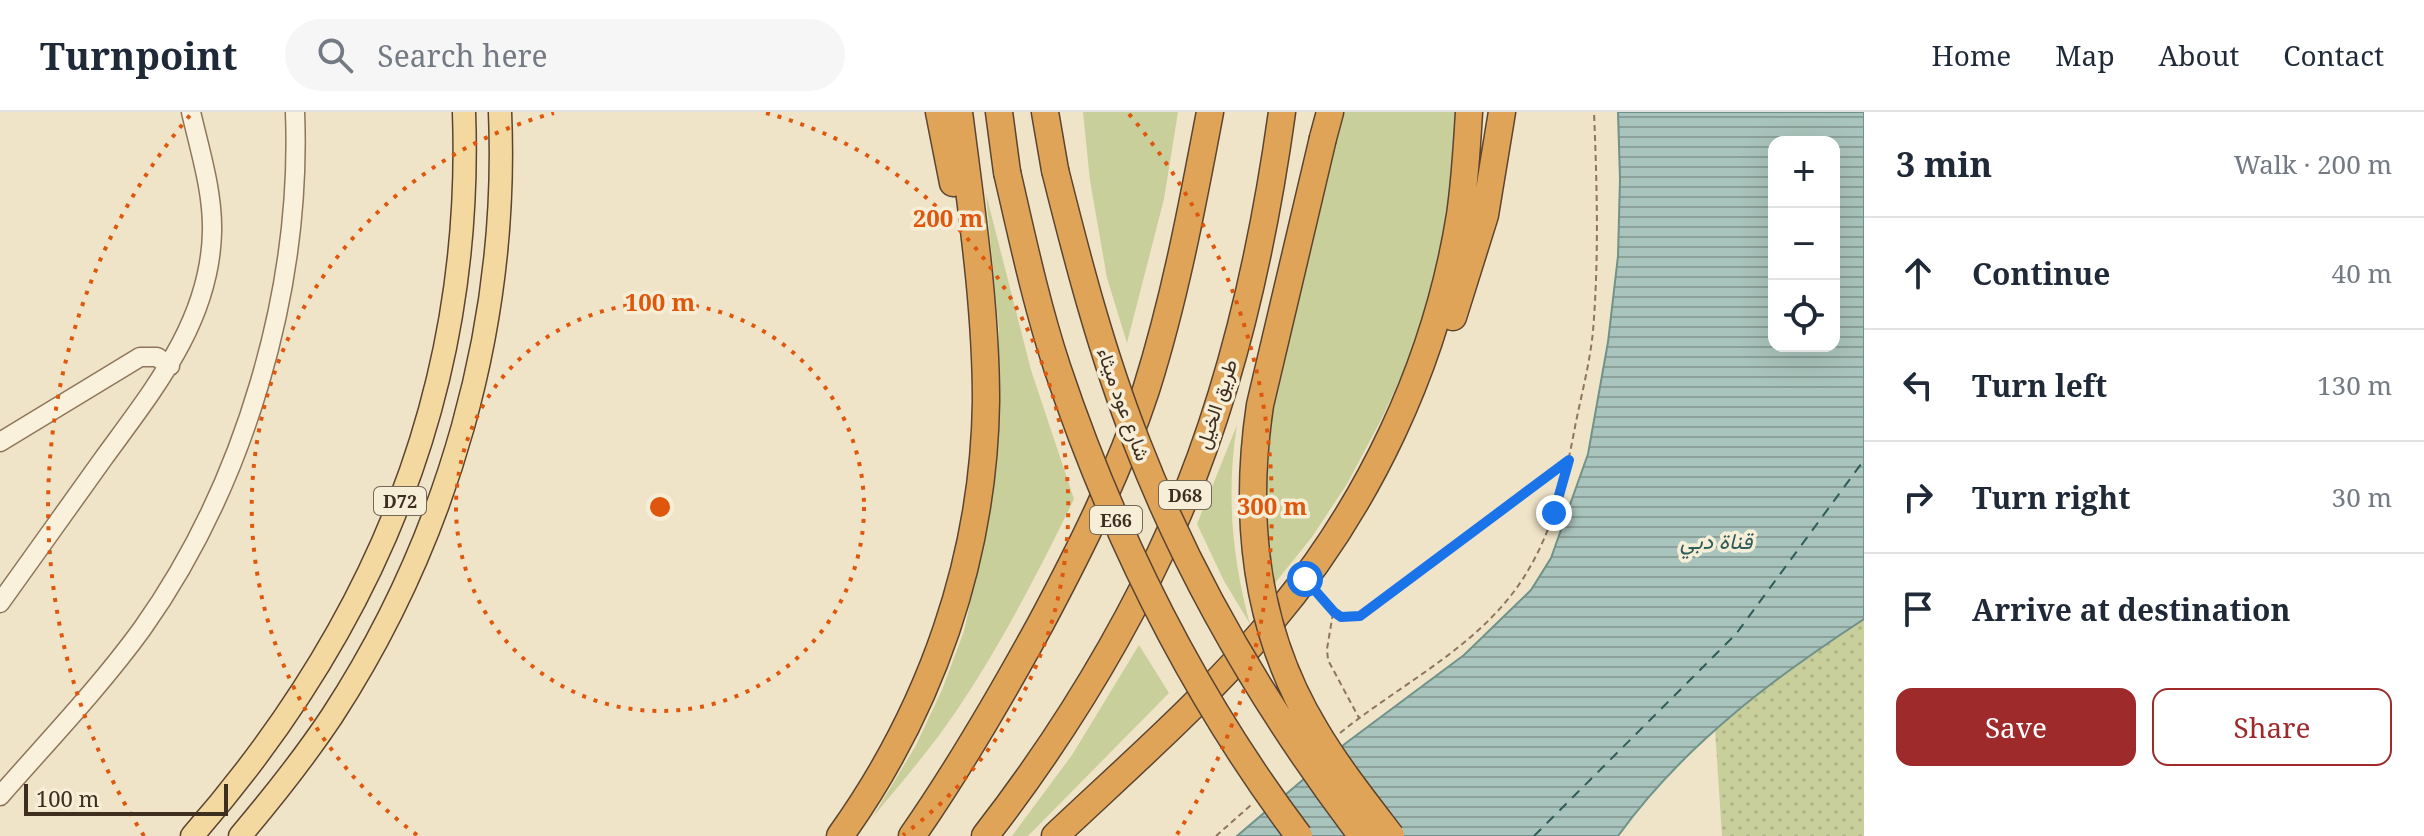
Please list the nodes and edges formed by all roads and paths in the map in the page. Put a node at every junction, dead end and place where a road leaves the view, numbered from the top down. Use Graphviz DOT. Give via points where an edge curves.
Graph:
graph roads {
  1 [pos="191,112"];
  2 [pos="295,112"];
  3 [pos="464,112"];
  4 [pos="500,112"];
  5 [pos="939,112"];
  6 [pos="959,112"];
  7 [pos="992,112"];
  8 [pos="999,112"];
  9 [pos="1045,112"];
  10 [pos="1056,112"];
  11 [pos="1210,112"];
  12 [pos="1282,112"];
  13 [pos="1330,112"];
  14 [pos="1469,112"];
  15 [pos="1502,112"];
  16 [pos="1594,112"];
  17 [pos="1050,143"];
  18 [pos="1006,162"];
  19 [pos="977,271"];
  20 [pos="170,366"];
  21 [pos="0,442"];
  22 [pos="1569,460"];
  23 [pos="1361,496"];
  24 [pos="1305,579"];
  25 [pos="0,603"];
  26 [pos="1334,612"];
  27 [pos="1359,718"];
  28 [pos="1334,738"];
  29 [pos="0,796"];
  30 [pos="1261,797"];
  31 [pos="192,836"];
  32 [pos="240,836"];
  33 [pos="840,836"];
  34 [pos="912,836"];
  35 [pos="985,836"];
  36 [pos="1055,836"];
  37 [pos="1216,836"];
  38 [pos="1299,836"];
  39 [pos="1362,836"];
  40 [pos="1391,836"];
  1 -- 20 [label="lane" via="211,202 211,248 203,290"];
  2 -- 29 [label="lane" via="295,189 286,276 231,463 177,574 142,628"];
  3 -- 31 [label="main road, D72" via="463,220 452,309 434,395 399,506 366,582 320,666 267,744"];
  4 -- 32 [label="main road, D72" via="499,218 489,305 473,390 439,502 398,599 356,678 306,753"];
  5 -- 19 [label="highway" via="965,239"];
  6 -- 19 [label="highway"];
  7 -- 18 [label="highway"];
  8 -- 18 [label="highway, E66"];
  9 -- 17 [label="highway, شارع عود ميثاء / E66"];
  10 -- 17 [label="highway"];
  11 -- 34 [label="highway" via="1178,279 1145,393 1113,477 1005,688"];
  12 -- 35 [label="highway, طريق الخيل / D68" via="1247,299 1203,448 1176,518 1093,681"];
  13 -- 40 [label="highway, bridge" via="1260,405 1252,474 1253,530 1267,613 1295,692 1337,764"];
  14 -- 23 [label="highway" via="1460,214 1437,315 1401,412"];
  15 -- 23 [label="highway" via="1485,215 1452,318 1393,455"];
  16 -- 22 [label="path" via="1598,222 1593,335"];
  17 -- 39 [label="highway, شارع عود ميثاء / E66, bridge" via="1105,352 1174,530 1264,698"];
  18 -- 38 [label="highway, E66, bridge" via="1057,365 1129,550 1223,724"];
  19 -- 33 [label="highway" via="986,402 970,546 951,616 912,717"];
  20 -- 21 [label="lane" via="157,357 140,357"];
  20 -- 25 [label="lane"];
  22 -- 26 [label="path" via="1360,616"];
  22 -- 27 [label="path" via="1545,539 1526,577 1502,607 1472,636"];
  23 -- 24 [label="highway"];
  24 -- 26 [label="path"];
  24 -- 36 [label="highway" via="1233,664"];
  26 -- 27 [label="path" via="1328,660"];
  27 -- 28 [label="path"];
  30 -- 37 [label="path"];
}
